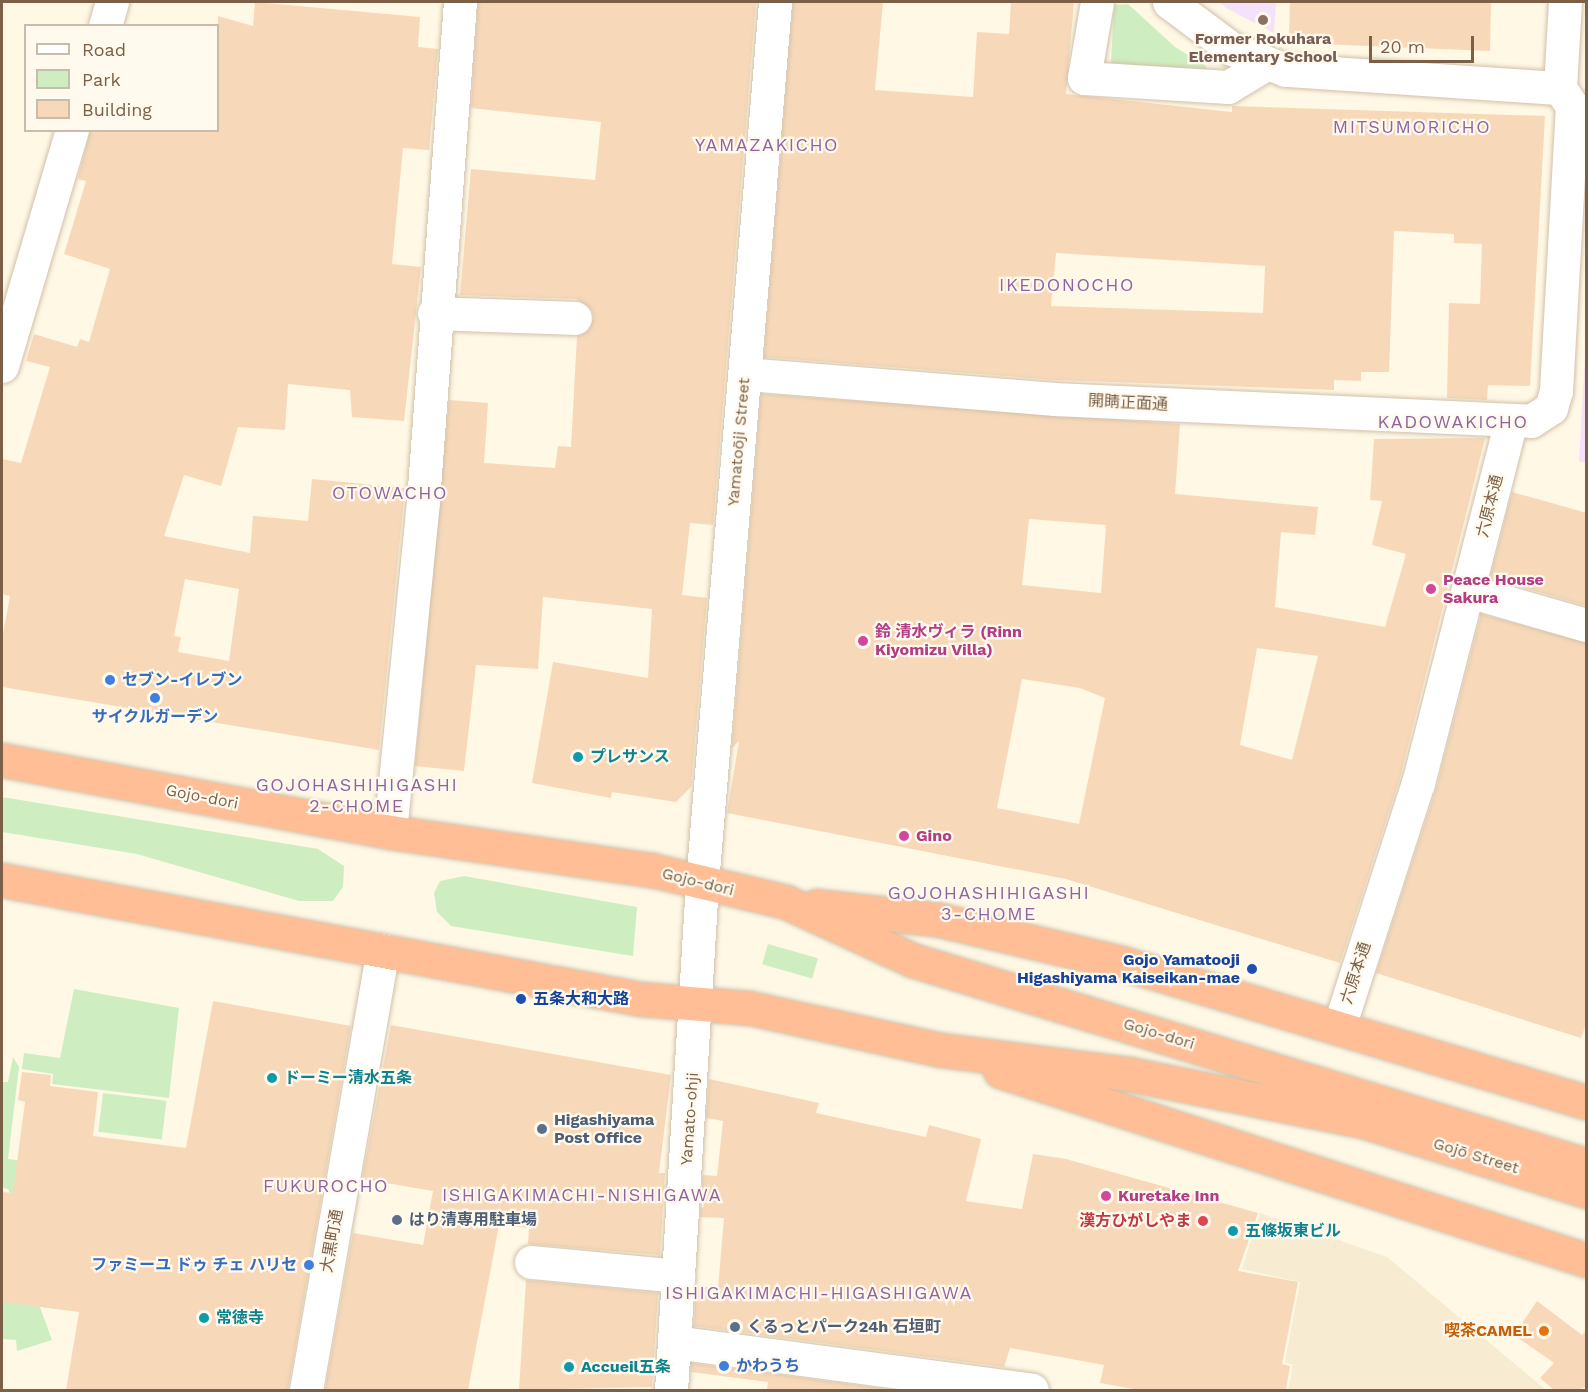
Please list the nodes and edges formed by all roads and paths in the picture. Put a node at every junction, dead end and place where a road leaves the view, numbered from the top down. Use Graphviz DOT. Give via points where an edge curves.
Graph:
graph roads {
  1 [pos="112,2"];
  2 [pos="460,2"];
  3 [pos="775,2"];
  4 [pos="1097,2"];
  5 [pos="1169,2"];
  6 [pos="1565,2"];
  7 [pos="106,24"];
  8 [pos="1266,64"];
  9 [pos="1560,88"];
  10 [pos="71,132"];
  11 [pos="434,313"];
  12 [pos="575,318"];
  13 [pos="2,366"];
  14 [pos="745,374"];
  15 [pos="1511,422"];
  16 [pos="1468,591"];
  17 [pos="1587,625"];
  18 [pos="2,760"];
  19 [pos="390,832"];
  20 [pos="2,880"];
  21 [pos="702,883"];
  22 [pos="786,902"];
  23 [pos="383,951"];
  24 [pos="696,1004"];
  25 [pos="1339,1027"];
  26 [pos="941,1050"];
  27 [pos="1587,1102"];
  28 [pos="1368,1110"];
  29 [pos="1587,1165"];
  30 [pos="1587,1191"];
  31 [pos="1587,1260"];
  32 [pos="531,1262"];
  33 [pos="678,1276"];
  34 [pos="674,1342"];
  35 [pos="306,1390"];
  36 [pos="671,1390"];
  37 [pos="1032,1390"];
  1 -- 7 [label="street"];
  2 -- 11 [label="street"];
  3 -- 14 [label="street, Yamatoōji Street"];
  4 -- 8 [label="street" via="1084,78 1228,87"];
  5 -- 8 [label="street" via="1209,34"];
  6 -- 9 [label="street"];
  8 -- 9 [label="street" via="1327,76"];
  9 -- 15 [label="street" via="1572,106 1555,397 1542,416"];
  10 -- 13 [label="street"];
  11 -- 12 [label="street"];
  11 -- 19 [label="street" via="423,501"];
  14 -- 15 [label="street, 開睛正面通" via="1054,399"];
  14 -- 21 [label="street, Yamatoōji Street"];
  15 -- 16 [label="street, 六原本通"];
  16 -- 17 [label="street"];
  16 -- 25 [label="street, 六原本通" via="1418,783"];
  18 -- 19 [label="highway, Gojo-dori"];
  19 -- 21 [label="highway, Gojo-dori" via="652,870"];
  20 -- 23 [label="highway"];
  21 -- 22 [label="highway, Gojo-dori"];
  21 -- 24 [label="street, Yamato-ohji"];
  22 -- 25 [label="highway" via="940,920 1122,963"];
  22 -- 28 [label="highway, Gojo-dori" via="912,960"];
  23 -- 24 [label="highway" via="641,999"];
  23 -- 35 [label="street, 大黒町通"];
  24 -- 26 [label="highway" via="750,1008"];
  24 -- 33 [label="street, Yamato-ohji"];
  25 -- 27 [label="highway"];
  26 -- 28 [label="highway"];
  26 -- 31 [label="highway" via="1132,1118"];
  28 -- 29 [label="highway, Gojō Street"];
  28 -- 30 [label="highway, Gojō Street"];
  32 -- 33 [label="street"];
  33 -- 34 [label="street, Yamato-ohji"];
  34 -- 36 [label="street, Yamato-ohji"];
  34 -- 37 [label="street"];
}
